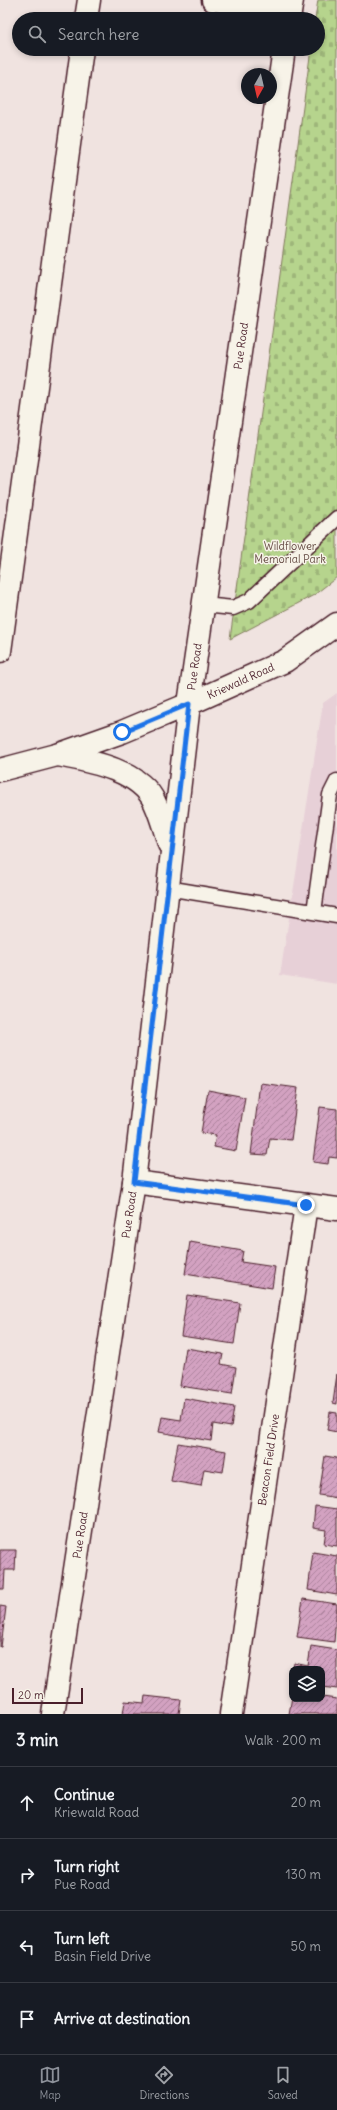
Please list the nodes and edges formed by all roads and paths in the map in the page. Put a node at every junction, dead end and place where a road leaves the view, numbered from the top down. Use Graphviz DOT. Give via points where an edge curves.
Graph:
graph roads {
  1 [pos="88,0"];
  2 [pos="213,0"];
  3 [pos="290,10"];
  4 [pos="87,12"];
  5 [pos="81,56"];
  6 [pos="283,56"];
  7 [pos="337,518"];
  8 [pos="204,605"];
  9 [pos="337,624"];
  10 [pos="0,651"];
  11 [pos="189,704"];
  12 [pos="57,755"];
  13 [pos="0,770"];
  14 [pos="337,781"];
  15 [pos="171,849"];
  16 [pos="167,888"];
  17 [pos="314,912"];
  18 [pos="337,916"];
  19 [pos="134,1182"];
  20 [pos="306,1205"];
  21 [pos="337,1210"];
  22 [pos="53,1714"];
  23 [pos="231,1714"];
  1 -- 4 [label="street"];
  2 -- 3 [label="street"];
  5 -- 10 [label="street"];
  6 -- 8 [label="street, Pue Road"];
  7 -- 8 [label="lane" via="249,601 233,608"];
  8 -- 11 [label="street, Pue Road"];
  9 -- 11 [label="street, Kriewald Road" via="285,661"];
  11 -- 12 [label="street, Kriewald Road"];
  11 -- 15 [label="street, Pue Road"];
  12 -- 13 [label="street, Kriewald Road"];
  12 -- 15 [label="street" via="92,761 130,777 144,787 155,802"];
  14 -- 17 [label="lane" via="330,795"];
  15 -- 16 [label="street, Pue Road"];
  16 -- 17 [label="lane"];
  16 -- 19 [label="street, Pue Road"];
  17 -- 18 [label="lane"];
  19 -- 20 [label="street"];
  19 -- 22 [label="street, Pue Road"];
  20 -- 21 [label="street"];
  20 -- 23 [label="street, Beacon Field Drive"];
}
